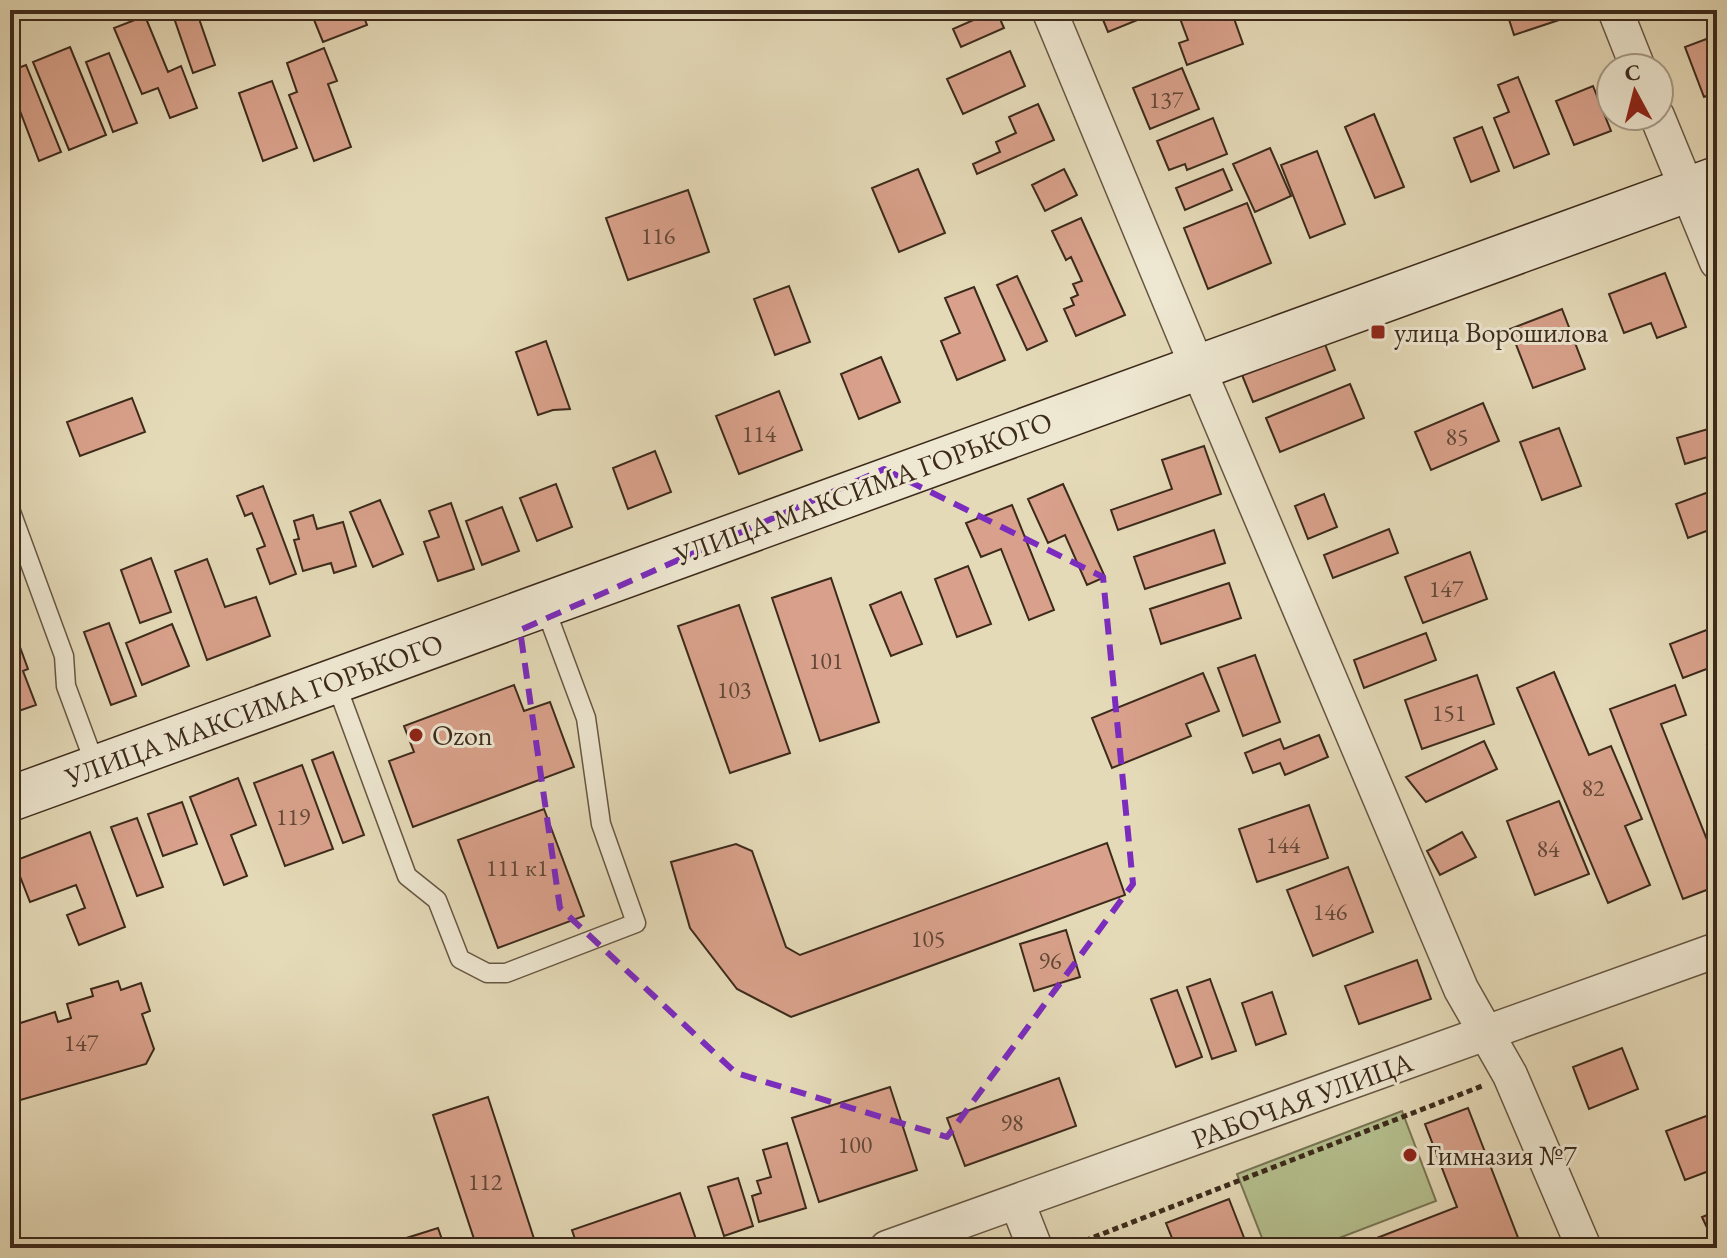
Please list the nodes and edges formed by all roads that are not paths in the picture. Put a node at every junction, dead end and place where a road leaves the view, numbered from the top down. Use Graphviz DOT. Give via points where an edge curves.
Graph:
graph roads {
  1 [pos="1049,10"];
  2 [pos="1615,10"];
  3 [pos="1632,52"];
  4 [pos="1667,132"];
  5 [pos="1702,185"];
  6 [pos="1717,262"];
  7 [pos="1197,366"];
  8 [pos="10,509"];
  9 [pos="544,604"];
  10 [pos="335,681"];
  11 [pos="96,767"];
  12 [pos="10,799"];
  13 [pos="1717,950"];
  14 [pos="1488,1033"];
  15 [pos="1017,1202"];
  16 [pos="887,1248"];
  17 [pos="1035,1248"];
  18 [pos="1584,1248"];
  1 -- 7 [label="street"];
  2 -- 3 [label="street"];
  4 -- 5 [label="street"];
  5 -- 6 [label="street"];
  5 -- 7 [label="main road, УЛИЦА МАКСИМА ГОРЬКОГО"];
  7 -- 9 [label="main road, УЛИЦА МАКСИМА ГОРЬКОГО"];
  7 -- 14 [label="street" via="1461,989"];
  8 -- 11 [label="lane" via="64,656 66,686"];
  9 -- 10 [label="main road, УЛИЦА МАКСИМА ГОРЬКОГО"];
  9 -- 10 [label="lane" via="586,718 601,824 636,923 506,973 487,973 460,959 437,900 407,876"];
  10 -- 11 [label="main road, УЛИЦА МАКСИМА ГОРЬКОГО"];
  11 -- 12 [label="main road, УЛИЦА МАКСИМА ГОРЬКОГО"];
  13 -- 14 [label="street, РАБОЧАЯ УЛИЦА"];
  14 -- 15 [label="street, РАБОЧАЯ УЛИЦА"];
  14 -- 18 [label="street"];
  15 -- 16 [label="street, РАБОЧАЯ УЛИЦА"];
  15 -- 17 [label="street"];
}
